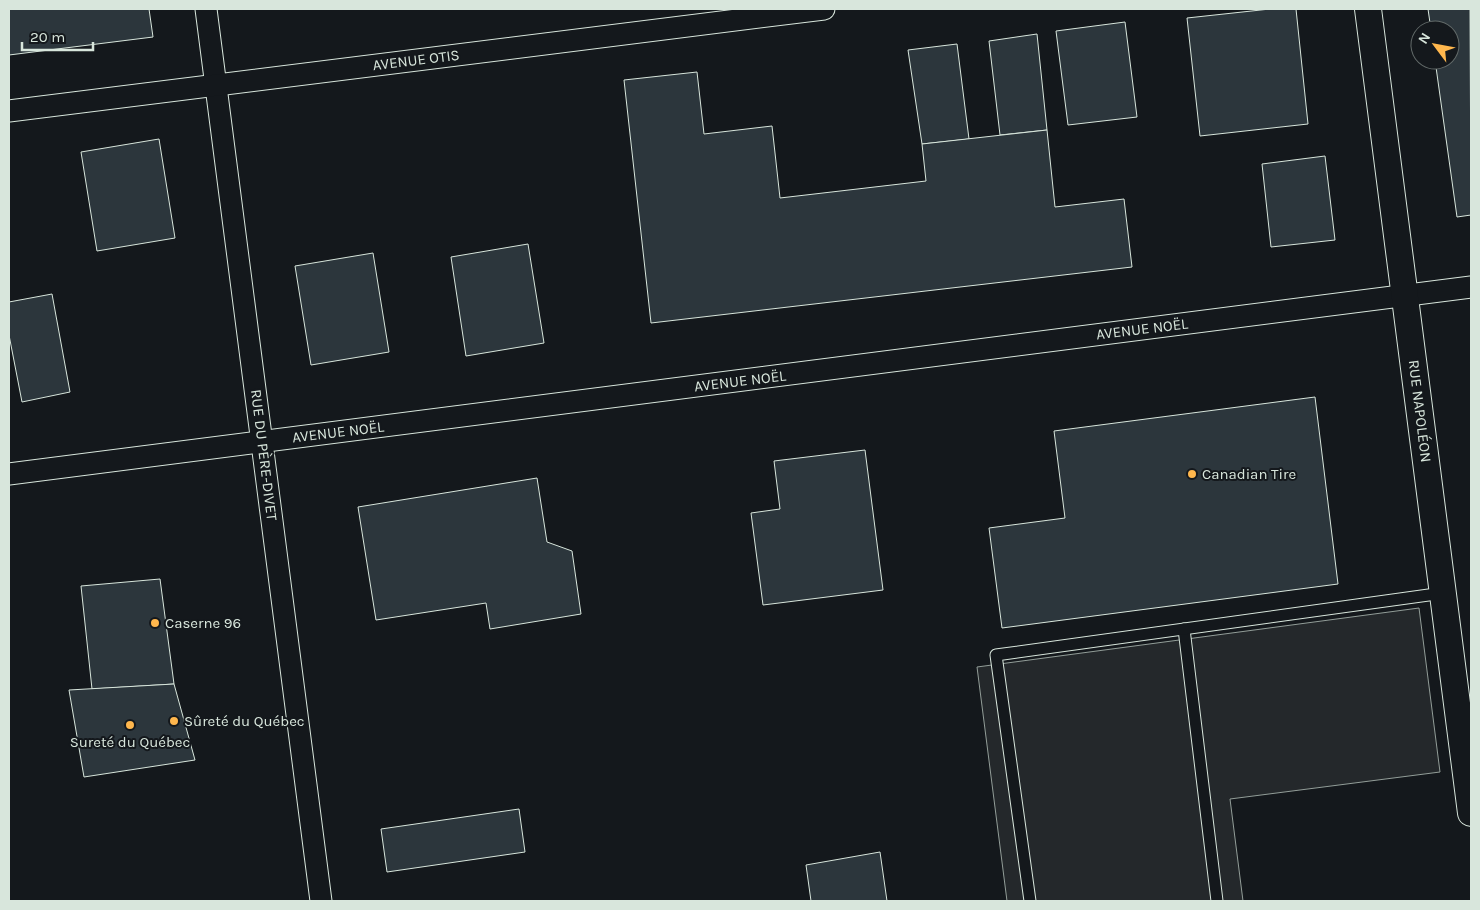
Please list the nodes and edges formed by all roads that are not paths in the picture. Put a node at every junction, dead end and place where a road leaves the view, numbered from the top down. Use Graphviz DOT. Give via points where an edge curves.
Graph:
graph roads {
  1 [pos="206,9"];
  2 [pos="824,9"];
  3 [pos="1368,9"];
  4 [pos="216,85"];
  5 [pos="9,111"];
  6 [pos="1471,287"];
  7 [pos="1405,295"];
  8 [pos="262,442"];
  9 [pos="9,474"];
  10 [pos="1443,593"];
  11 [pos="1184,629"];
  12 [pos="1471,813"];
  13 [pos="322,901"];
  14 [pos="1030,901"];
  15 [pos="1217,901"];
  1 -- 4 [label="street, RUE DU PÈRE-DIVET"];
  2 -- 4 [label="street, AVENUE OTIS"];
  3 -- 7 [label="street, RUE NAPOLÉON"];
  4 -- 5 [label="street, AVENUE OTIS"];
  4 -- 8 [label="street, RUE DU PÈRE-DIVET"];
  6 -- 7 [label="street, AVENUE NOËL"];
  7 -- 8 [label="street, AVENUE NOËL"];
  7 -- 10 [label="street, RUE NAPOLÉON"];
  8 -- 9 [label="street, AVENUE NOËL"];
  8 -- 13 [label="street, RUE DU PÈRE-DIVET"];
  10 -- 11 [label="lane"];
  10 -- 12 [label="street, RUE NAPOLÉON"];
  11 -- 14 [label="lane" via="996,655"];
  11 -- 15 [label="lane"];
}
